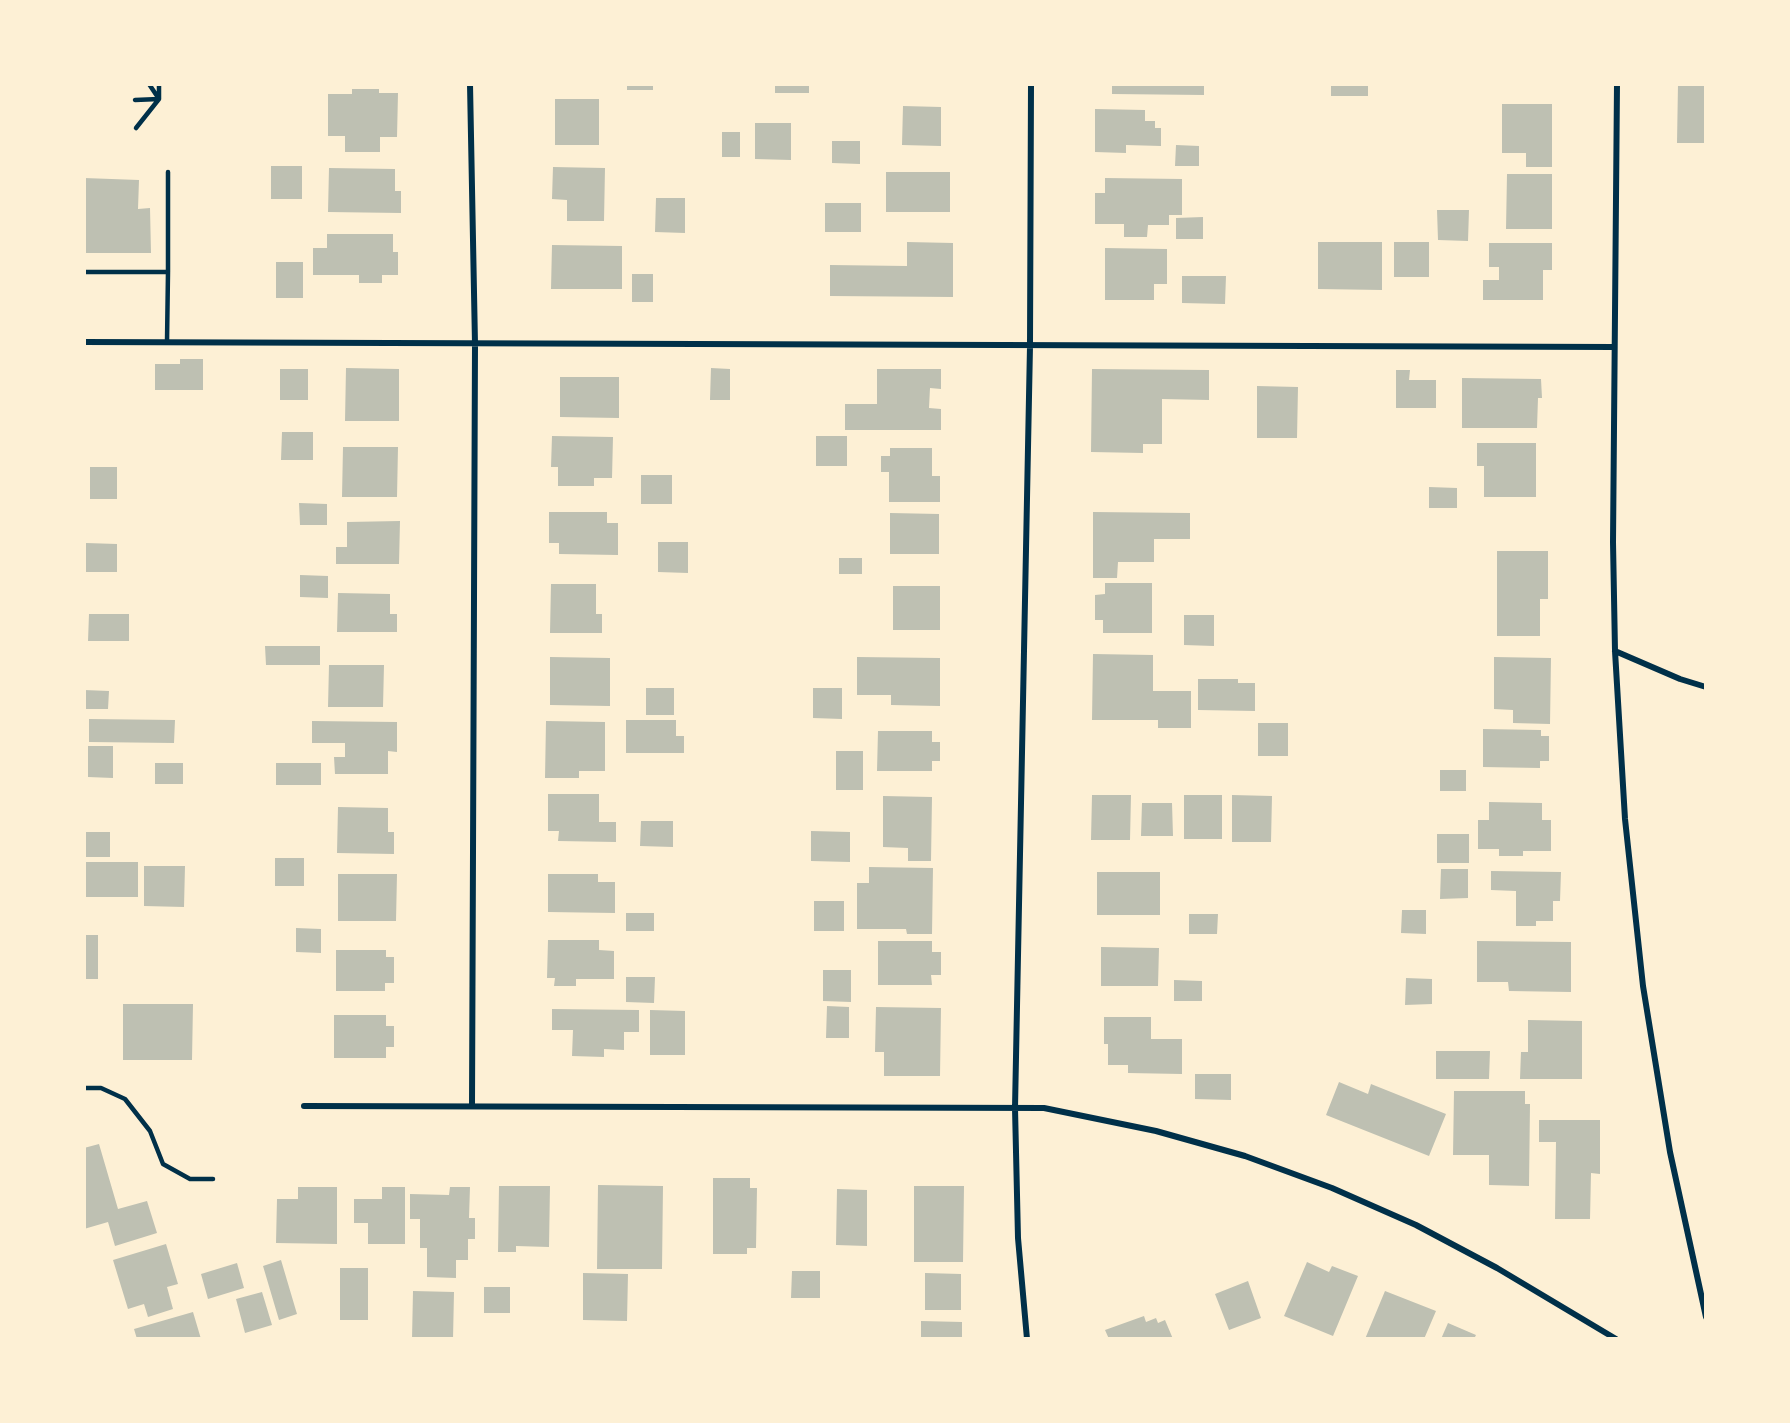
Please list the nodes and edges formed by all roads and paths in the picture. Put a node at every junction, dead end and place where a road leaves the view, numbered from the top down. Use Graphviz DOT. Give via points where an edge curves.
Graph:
graph roads {
  1 [pos="149,84"];
  2 [pos="159,84"];
  3 [pos="470,84"];
  4 [pos="1030,84"];
  5 [pos="1617,84"];
  6 [pos="159,99"];
  7 [pos="135,100"];
  8 [pos="136,128"];
  9 [pos="168,172"];
  10 [pos="84,272"];
  11 [pos="168,272"];
  12 [pos="84,342"];
  13 [pos="167,342"];
  14 [pos="475,344"];
  15 [pos="1030,346"];
  16 [pos="1614,347"];
  17 [pos="1615,651"];
  18 [pos="1706,687"];
  19 [pos="84,1088"];
  20 [pos="304,1106"];
  21 [pos="472,1106"];
  22 [pos="1015,1108"];
  23 [pos="213,1179"];
  24 [pos="1706,1317"];
  25 [pos="1027,1339"];
  26 [pos="1616,1339"];
  1 -- 6 [label="lane"];
  2 -- 6 [label="lane"];
  3 -- 14 [label="street"];
  4 -- 15 [label="street"];
  5 -- 16 [label="street"];
  6 -- 7 [label="lane"];
  6 -- 8 [label="lane"];
  9 -- 11 [label="lane"];
  10 -- 11 [label="lane"];
  11 -- 13 [label="lane"];
  12 -- 13 [label="street"];
  13 -- 14 [label="street"];
  14 -- 15 [label="street"];
  14 -- 21 [label="street"];
  15 -- 16 [label="street"];
  15 -- 22 [label="street"];
  16 -- 17 [label="street"];
  17 -- 18 [label="street"];
  17 -- 24 [label="street" via="1624,819 1643,986 1670,1152"];
  19 -- 23 [label="lane" via="101,1088 125,1099 150,1131 163,1164 190,1179"];
  20 -- 21 [label="street"];
  21 -- 22 [label="street"];
  22 -- 25 [label="street" via="1018,1238"];
  22 -- 26 [label="street" via="1044,1108 1156,1131 1245,1156 1332,1188 1416,1225 1497,1268"];
}
